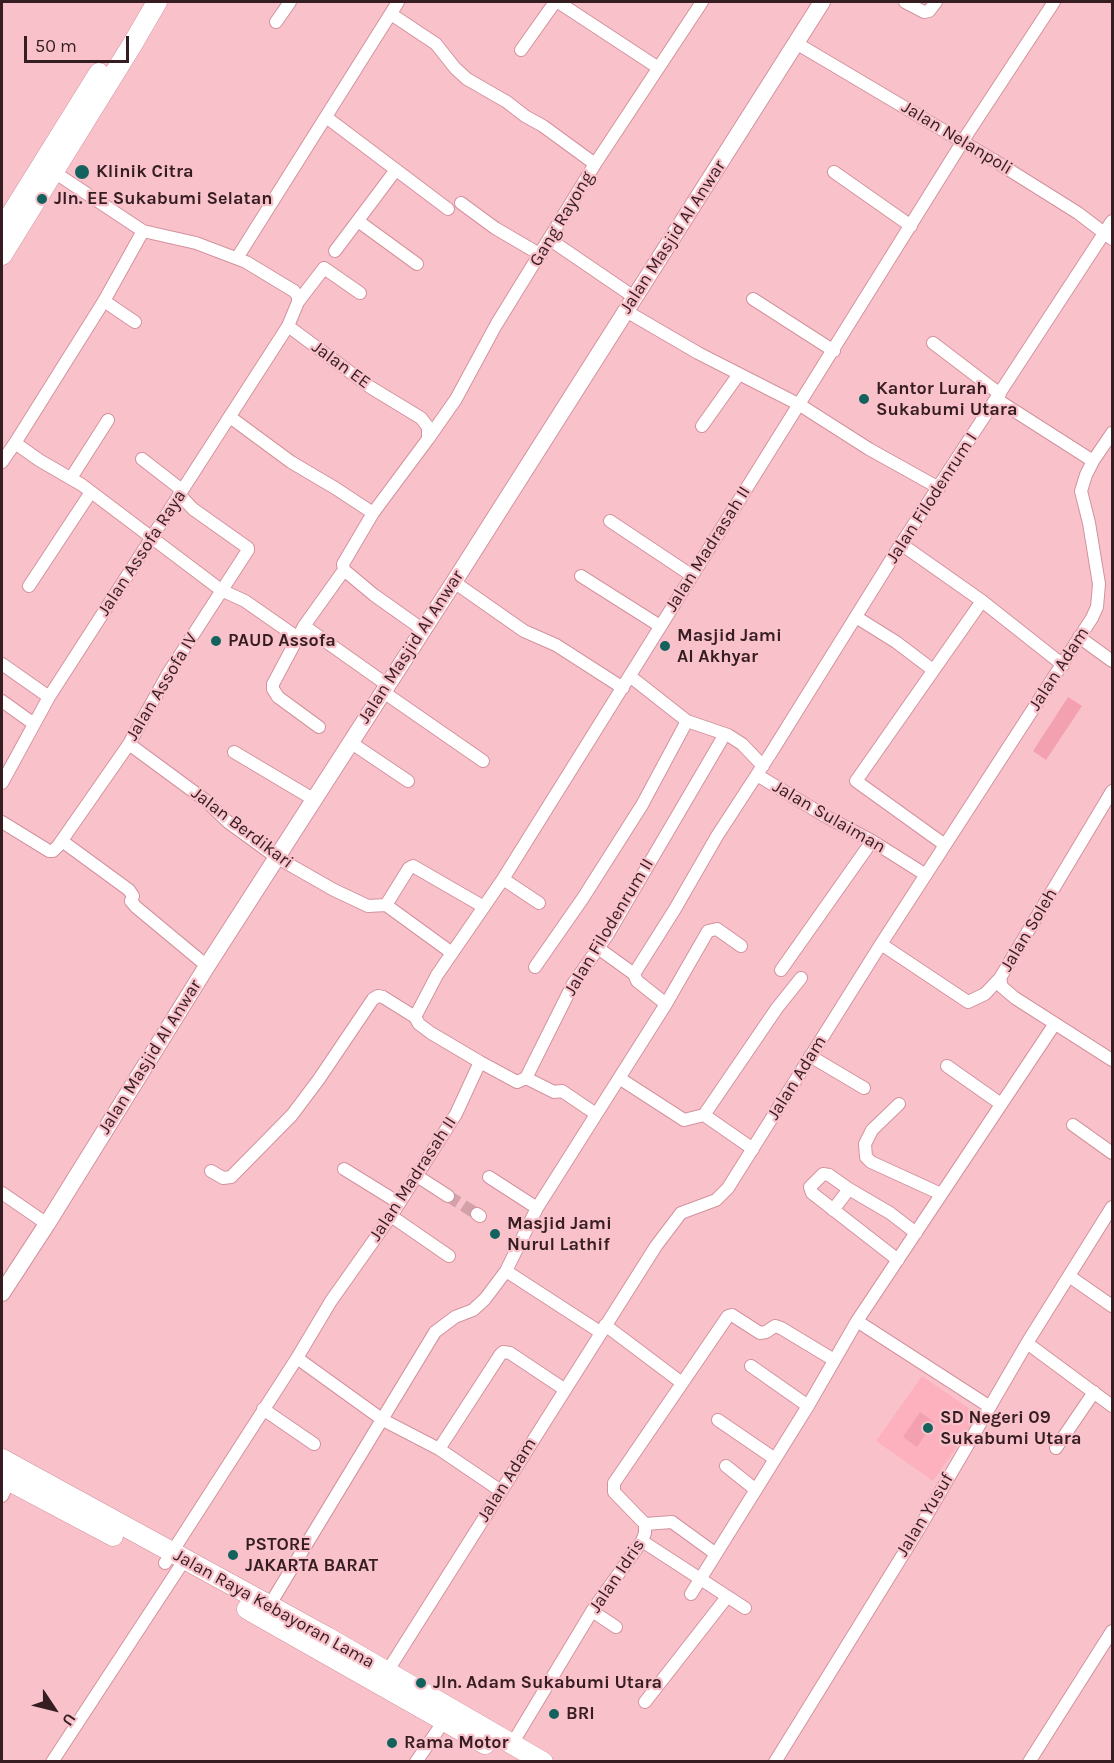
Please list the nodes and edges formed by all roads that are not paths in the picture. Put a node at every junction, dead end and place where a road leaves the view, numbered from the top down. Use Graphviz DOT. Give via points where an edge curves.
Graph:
graph roads {
  1 [pos="143,2"];
  2 [pos="157,2"];
  3 [pos="290,2"];
  4 [pos="398,2"];
  5 [pos="556,2"];
  6 [pos="702,2"];
  7 [pos="822,2"];
  8 [pos="905,2"];
  9 [pos="936,2"];
  10 [pos="1054,2"];
  11 [pos="391,14"];
  12 [pos="276,22"];
  13 [pos="796,44"];
  14 [pos="521,50"];
  15 [pos="657,67"];
  16 [pos="326,117"];
  17 [pos="963,142"];
  18 [pos="595,164"];
  19 [pos="46,171"];
  20 [pos="395,171"];
  21 [pos="834,172"];
  22 [pos="461,203"];
  23 [pos="448,209"];
  24 [pos="358,221"];
  25 [pos="1113,221"];
  26 [pos="3,223"];
  27 [pos="911,226"];
  28 [pos="143,231"];
  29 [pos="1109,236"];
  30 [pos="549,239"];
  31 [pos="2,251"];
  32 [pos="335,251"];
  33 [pos="541,255"];
  34 [pos="237,258"];
  35 [pos="417,264"];
  36 [pos="360,293"];
  37 [pos="753,299"];
  38 [pos="104,302"];
  39 [pos="298,302"];
  40 [pos="630,304"];
  41 [pos="135,322"];
  42 [pos="288,326"];
  43 [pos="933,343"];
  44 [pos="834,351"];
  45 [pos="738,374"];
  46 [pos="998,397"];
  47 [pos="800,405"];
  48 [pos="230,417"];
  49 [pos="108,420"];
  50 [pos="702,426"];
  51 [pos="1113,432"];
  52 [pos="428,439"];
  53 [pos="15,443"];
  54 [pos="142,459"];
  55 [pos="1093,461"];
  56 [pos="2,462"];
  57 [pos="71,478"];
  58 [pos="939,488"];
  59 [pos="91,492"];
  60 [pos="181,492"];
  61 [pos="373,513"];
  62 [pos="609,521"];
  63 [pos="150,537"];
  64 [pos="901,544"];
  65 [pos="344,570"];
  66 [pos="691,575"];
  67 [pos="581,576"];
  68 [pos="454,582"];
  69 [pos="29,586"];
  70 [pos="221,590"];
  71 [pos="982,601"];
  72 [pos="856,617"];
  73 [pos="304,626"];
  74 [pos="660,626"];
  75 [pos="423,629"];
  76 [pos="298,638"];
  77 [pos="1078,638"];
  78 [pos="1113,661"];
  79 [pos="2,664"];
  80 [pos="1063,665"];
  81 [pos="933,670"];
  82 [pos="631,677"];
  83 [pos="384,688"];
  84 [pos="623,688"];
  85 [pos="48,698"];
  86 [pos="2,701"];
  87 [pos="687,721"];
  88 [pos="34,724"];
  89 [pos="319,728"];
  90 [pos="725,734"];
  91 [pos="350,742"];
  92 [pos="129,744"];
  93 [pos="234,752"];
  94 [pos="483,761"];
  95 [pos="760,770"];
  96 [pos="408,781"];
  97 [pos="2,783"];
  98 [pos="1113,791"];
  99 [pos="313,799"];
  100 [pos="2,822"];
  101 [pos="62,841"];
  102 [pos="872,841"];
  103 [pos="945,845"];
  104 [pos="276,857"];
  105 [pos="926,875"];
  106 [pos="504,879"];
  107 [pos="539,903"];
  108 [pos="386,905"];
  109 [pos="484,907"];
  110 [pos="881,944"];
  111 [pos="741,945"];
  112 [pos="598,948"];
  113 [pos="452,953"];
  114 [pos="207,966"];
  115 [pos="535,967"];
  116 [pos="781,970"];
  117 [pos="634,974"];
  118 [pos="801,978"];
  119 [pos="1000,978"];
  120 [pos="666,1004"];
  121 [pos="416,1017"];
  122 [pos="1054,1025"];
  123 [pos="810,1056"];
  124 [pos="1113,1060"];
  125 [pos="480,1062"];
  126 [pos="947,1066"];
  127 [pos="526,1078"];
  128 [pos="619,1078"];
  129 [pos="864,1088"];
  130 [pos="899,1104"];
  131 [pos="1001,1104"];
  132 [pos="596,1114"];
  133 [pos="704,1115"];
  134 [pos="1073,1125"];
  135 [pos="753,1149"];
  136 [pos="1113,1153"];
  137 [pos="344,1169"];
  138 [pos="211,1171"];
  139 [pos="417,1176"];
  140 [pos="489,1177"];
  141 [pos="849,1189"];
  142 [pos="2,1194"];
  143 [pos="941,1194"];
  144 [pos="448,1196"];
  145 [pos="399,1203"];
  146 [pos="1113,1207"];
  147 [pos="537,1208"];
  148 [pos="833,1209"];
  149 [pos="390,1216"];
  150 [pos="47,1224"];
  151 [pos="916,1233"];
  152 [pos="449,1256"];
  153 [pos="898,1260"];
  154 [pos="506,1271"];
  155 [pos="1069,1276"];
  156 [pos="2,1293"];
  157 [pos="1113,1306"];
  158 [pos="854,1327"];
  159 [pos="603,1328"];
  160 [pos="1027,1343"];
  161 [pos="297,1358"];
  162 [pos="834,1360"];
  163 [pos="751,1366"];
  164 [pos="682,1383"];
  165 [pos="564,1389"];
  166 [pos="1094,1392"];
  167 [pos="808,1406"];
  168 [pos="1113,1406"];
  169 [pos="990,1407"];
  170 [pos="262,1409"];
  171 [pos="383,1420"];
  172 [pos="718,1420"];
  173 [pos="314,1444"];
  174 [pos="1056,1448"];
  175 [pos="439,1449"];
  176 [pos="2,1459"];
  177 [pos="775,1459"];
  178 [pos="726,1466"];
  179 [pos="14,1484"];
  180 [pos="756,1490"];
  181 [pos="501,1491"];
  182 [pos="645,1524"];
  183 [pos="642,1541"];
  184 [pos="716,1554"];
  185 [pos="174,1561"];
  186 [pos="700,1580"];
  187 [pos="691,1594"];
  188 [pos="727,1597"];
  189 [pos="269,1606"];
  190 [pos="745,1608"];
  191 [pos="592,1611"];
  192 [pos="616,1627"];
  193 [pos="1113,1631"];
  194 [pos="384,1678"];
  195 [pos="645,1702"];
  196 [pos="444,1721"];
  197 [pos="514,1753"];
  198 [pos="52,1761"];
  199 [pos="416,1761"];
  200 [pos="543,1761"];
  201 [pos="775,1761"];
  202 [pos="1029,1761"];
  1 -- 19 [label="main road"];
  2 -- 19 [label="main road"];
  3 -- 12 [label="street"];
  4 -- 11 [label="street"];
  5 -- 14 [label="street"];
  5 -- 15 [label="street"];
  6 -- 15 [label="street, Gang Rayong"];
  7 -- 13 [label="street, Jalan Masjid Al Anwar"];
  8 -- 9 [label="street" via="924,12"];
  10 -- 17 [label="street, Jalan Madrasah II"];
  11 -- 16 [label="street"];
  11 -- 18 [label="street" via="436,44 467,79"];
  13 -- 17 [label="street, Jalan Nelanpoli"];
  13 -- 40 [label="street, Jalan Masjid Al Anwar"];
  15 -- 18 [label="street, Gang Rayong"];
  16 -- 20 [label="street"];
  16 -- 34 [label="street"];
  17 -- 27 [label="street, Jalan Madrasah II"];
  17 -- 29 [label="street, Jalan Nelanpoli"];
  18 -- 30 [label="street, Gang Rayong"];
  19 -- 26 [label="main road"];
  19 -- 28 [label="street"];
  19 -- 31 [label="main road"];
  20 -- 23 [label="street"];
  20 -- 24 [label="street"];
  21 -- 27 [label="street"];
  22 -- 33 [label="street"];
  24 -- 32 [label="street"];
  24 -- 35 [label="street"];
  25 -- 29 [label="street, Jalan Filodenrum I"];
  27 -- 44 [label="street, Jalan Madrasah II"];
  28 -- 34 [label="street" via="196,243"];
  28 -- 38 [label="street"];
  29 -- 46 [label="street, Jalan Filodenrum I"];
  30 -- 33 [label="street, Gang Rayong"];
  30 -- 40 [label="street"];
  33 -- 52 [label="street, Gang Rayong"];
  34 -- 39 [label="street" via="294,291"];
  36 -- 39 [label="street" via="322,268"];
  37 -- 44 [label="street"];
  38 -- 41 [label="street"];
  38 -- 53 [label="street"];
  39 -- 42 [label="street"];
  40 -- 45 [label="street"];
  40 -- 68 [label="street, Jalan Masjid Al Anwar"];
  42 -- 48 [label="street, Jalan Assofa Raya"];
  42 -- 52 [label="street, Jalan EE" via="370,387 421,418 428,427"];
  43 -- 46 [label="street"];
  44 -- 47 [label="street, Jalan Madrasah II"];
  45 -- 47 [label="street"];
  45 -- 50 [label="street"];
  46 -- 55 [label="street"];
  46 -- 58 [label="street, Jalan Filodenrum I"];
  47 -- 58 [label="street"];
  47 -- 66 [label="street, Jalan Madrasah II"];
  48 -- 60 [label="street, Jalan Assofa Raya"];
  48 -- 61 [label="street" via="291,462"];
  49 -- 57 [label="street"];
  51 -- 55 [label="street, Jalan Adam"];
  52 -- 61 [label="street"];
  53 -- 56 [label="street"];
  53 -- 57 [label="street"];
  54 -- 60 [label="street"];
  55 -- 77 [label="street, Jalan Adam" via="1081,491 1099,594 1097,607"];
  57 -- 59 [label="street"];
  58 -- 64 [label="street, Jalan Filodenrum I"];
  59 -- 63 [label="street"];
  59 -- 69 [label="street"];
  60 -- 63 [label="street, Jalan Assofa Raya"];
  60 -- 70 [label="street, Jalan Assofa IV" via="193,509 248,548"];
  61 -- 65 [label="street" via="347,556"];
  62 -- 66 [label="street"];
  63 -- 70 [label="street"];
  63 -- 85 [label="street, Jalan Assofa Raya"];
  64 -- 71 [label="street"];
  64 -- 72 [label="street, Jalan Filodenrum I"];
  65 -- 73 [label="street"];
  65 -- 75 [label="street"];
  66 -- 74 [label="street, Jalan Madrasah II"];
  67 -- 74 [label="street"];
  68 -- 75 [label="street, Jalan Masjid Al Anwar"];
  68 -- 84 [label="street" via="524,631 556,645"];
  70 -- 76 [label="street" via="245,601"];
  70 -- 92 [label="street, Jalan Assofa IV"];
  71 -- 80 [label="street"];
  71 -- 81 [label="street"];
  72 -- 81 [label="street"];
  72 -- 95 [label="street, Jalan Filodenrum I"];
  73 -- 76 [label="street"];
  73 -- 83 [label="street"];
  74 -- 82 [label="street, Jalan Madrasah II"];
  75 -- 83 [label="street, Jalan Masjid Al Anwar"];
  76 -- 89 [label="street" via="273,689 278,698"];
  77 -- 78 [label="street"];
  77 -- 80 [label="street, Jalan Adam"];
  79 -- 85 [label="street"];
  80 -- 103 [label="street, Jalan Adam"];
  81 -- 103 [label="street" via="856,781"];
  82 -- 84 [label="street, Jalan Madrasah II"];
  82 -- 87 [label="street, Jalan Sulaiman"];
  83 -- 91 [label="street, Jalan Masjid Al Anwar"];
  83 -- 94 [label="street"];
  84 -- 106 [label="street, Jalan Madrasah II"];
  85 -- 88 [label="street, Jalan Assofa Raya"];
  86 -- 88 [label="street"];
  87 -- 90 [label="street, Jalan Sulaiman"];
  87 -- 115 [label="street" via="642,805"];
  88 -- 97 [label="street, Jalan Assofa Raya"];
  90 -- 95 [label="street, Jalan Sulaiman" via="754,755"];
  90 -- 112 [label="street, Jalan Filodenrum II"];
  91 -- 96 [label="street"];
  91 -- 99 [label="street, Jalan Masjid Al Anwar"];
  92 -- 101 [label="street, Jalan Assofa IV"];
  92 -- 104 [label="street, Jalan Berdikari"];
  93 -- 99 [label="street"];
  95 -- 102 [label="street, Jalan Sulaiman" via="825,816"];
  95 -- 117 [label="street, Jalan Filodenrum I"];
  98 -- 119 [label="street, Jalan Soleh"];
  99 -- 104 [label="street, Jalan Masjid Al Anwar"];
  100 -- 101 [label="street, Jalan Assofa IV" via="49,851"];
  101 -- 114 [label="street" via="129,890 136,907"];
  102 -- 105 [label="street, Jalan Sulaiman"];
  102 -- 116 [label="street"];
  103 -- 105 [label="street, Jalan Adam"];
  104 -- 108 [label="street, Jalan Berdikari" via="368,906"];
  104 -- 114 [label="street, Jalan Masjid Al Anwar"];
  105 -- 110 [label="street, Jalan Adam"];
  106 -- 107 [label="street"];
  106 -- 109 [label="street, Jalan Madrasah II"];
  108 -- 109 [label="street" via="413,866"];
  108 -- 113 [label="street, Jalan Berdikari"];
  109 -- 113 [label="street, Jalan Madrasah II"];
  110 -- 119 [label="street" via="968,1002 985,994"];
  110 -- 123 [label="street, Jalan Adam"];
  111 -- 120 [label="street" via="717,929 708,931"];
  112 -- 117 [label="street"];
  112 -- 127 [label="street, Jalan Filodenrum II" via="573,984"];
  113 -- 121 [label="street, Jalan Madrasah II" via="436,975"];
  114 -- 150 [label="street, Jalan Masjid Al Anwar"];
  117 -- 120 [label="street" via="637,981"];
  118 -- 133 [label="street"];
  119 -- 122 [label="street, Jalan Soleh" via="1009,994"];
  120 -- 128 [label="street"];
  121 -- 125 [label="street" via="430,1033"];
  121 -- 138 [label="street" via="383,997 373,999 292,1115 231,1177 222,1178"];
  122 -- 124 [label="street, Jalan Soleh"];
  122 -- 131 [label="street"];
  123 -- 129 [label="street"];
  123 -- 135 [label="street, Jalan Adam"];
  125 -- 127 [label="street" via="517,1082"];
  125 -- 139 [label="street, Jalan Madrasah II" via="456,1114"];
  126 -- 131 [label="street"];
  127 -- 132 [label="street" via="554,1092 562,1091"];
  128 -- 132 [label="street"];
  128 -- 133 [label="street" via="684,1120"];
  130 -- 143 [label="street" via="872,1130 865,1144 866,1157"];
  131 -- 143 [label="street"];
  132 -- 147 [label="street"];
  133 -- 135 [label="street"];
  134 -- 136 [label="street"];
  135 -- 159 [label="street, Jalan Adam" via="716,1200 681,1213"];
  137 -- 145 [label="street"];
  139 -- 144 [label="street"];
  139 -- 145 [label="street, Jalan Madrasah II"];
  140 -- 147 [label="street"];
  141 -- 148 [label="street"];
  141 -- 148 [label="street" via="825,1174 810,1186 812,1193"];
  141 -- 151 [label="street"];
  142 -- 150 [label="street"];
  143 -- 151 [label="street"];
  145 -- 149 [label="street, Jalan Madrasah II"];
  146 -- 155 [label="street, Jalan Yusuf"];
  147 -- 154 [label="street"];
  148 -- 153 [label="street"];
  149 -- 152 [label="street"];
  149 -- 161 [label="street, Jalan Madrasah II"];
  150 -- 156 [label="street, Jalan Masjid Al Anwar"];
  151 -- 153 [label="street"];
  153 -- 158 [label="street"];
  154 -- 159 [label="street"];
  154 -- 171 [label="street" via="473,1310 435,1332"];
  155 -- 157 [label="street"];
  155 -- 160 [label="street, Jalan Yusuf"];
  158 -- 162 [label="street"];
  158 -- 169 [label="street"];
  159 -- 164 [label="street"];
  159 -- 165 [label="street, Jalan Adam"];
  160 -- 166 [label="street"];
  160 -- 169 [label="street, Jalan Yusuf"];
  161 -- 170 [label="street, Jalan Madrasah II"];
  161 -- 171 [label="street"];
  162 -- 164 [label="street, Jalan Idris" via="781,1328 775,1326 760,1333 732,1315"];
  162 -- 167 [label="street"];
  163 -- 167 [label="street"];
  164 -- 182 [label="street, Jalan Idris" via="614,1484 614,1492"];
  165 -- 175 [label="street" via="504,1352"];
  165 -- 181 [label="street, Jalan Adam"];
  166 -- 168 [label="street"];
  166 -- 174 [label="street"];
  167 -- 177 [label="street"];
  169 -- 201 [label="street, Jalan Yusuf"];
  170 -- 173 [label="street"];
  170 -- 185 [label="street, Jalan Madrasah II"];
  171 -- 175 [label="street"];
  171 -- 189 [label="street"];
  172 -- 177 [label="street"];
  175 -- 181 [label="street"];
  176 -- 179 [label="main road, Jalan Raya Kebayoran Lama"];
  177 -- 180 [label="street"];
  178 -- 180 [label="street"];
  179 -- 185 [label="main road, Jalan Raya Kebayoran Lama"];
  180 -- 184 [label="street"];
  181 -- 194 [label="street, Jalan Adam"];
  182 -- 183 [label="street, Jalan Idris"];
  182 -- 184 [label="street" via="672,1522"];
  183 -- 186 [label="street"];
  183 -- 191 [label="street, Jalan Idris"];
  184 -- 186 [label="street"];
  185 -- 189 [label="main road, Jalan Raya Kebayoran Lama"];
  185 -- 194 [label="main road, Jalan Raya Kebayoran Lama"];
  185 -- 198 [label="street, Jalan Madrasah II"];
  186 -- 187 [label="street"];
  186 -- 188 [label="street"];
  188 -- 190 [label="street"];
  188 -- 195 [label="street"];
  189 -- 194 [label="main road, Jalan Raya Kebayoran Lama"];
  191 -- 192 [label="street"];
  191 -- 197 [label="street, Jalan Idris"];
  193 -- 202 [label="street"];
  194 -- 196 [label="main road, Jalan Raya Kebayoran Lama"];
  194 -- 197 [label="main road, Jalan Raya Kebayoran Lama"];
  196 -- 197 [label="main road, Jalan Raya Kebayoran Lama"];
  196 -- 199 [label="street"];
  197 -- 200 [label="main road, Jalan Raya Kebayoran Lama"];
}
